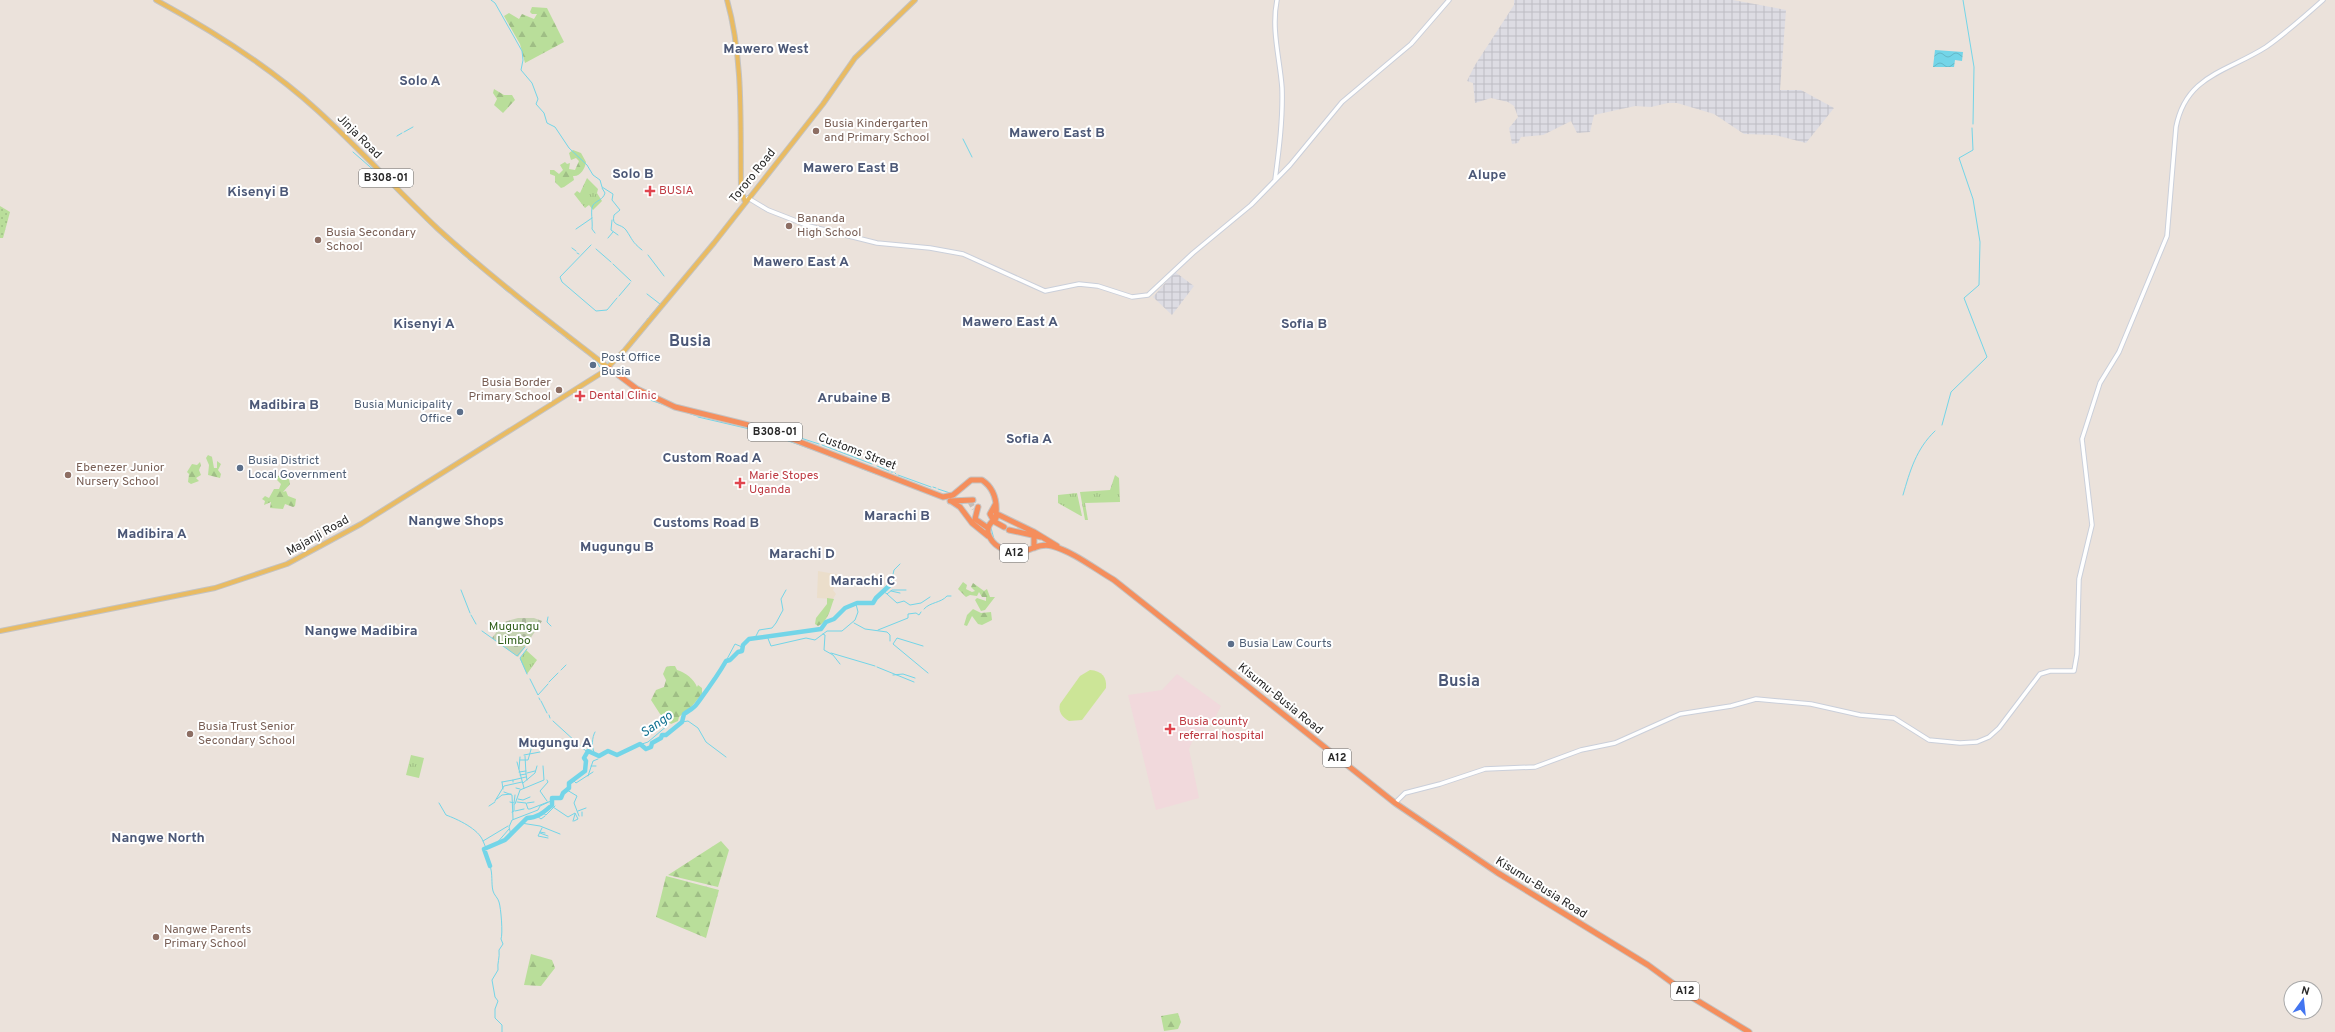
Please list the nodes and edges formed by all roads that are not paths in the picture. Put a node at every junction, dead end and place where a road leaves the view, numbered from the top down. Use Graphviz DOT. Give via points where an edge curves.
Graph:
graph roads {
  1 [pos="156,0"];
  2 [pos="727,0"];
  3 [pos="915,0"];
  4 [pos="1277,0"];
  5 [pos="1449,0"];
  6 [pos="2323,0"];
  7 [pos="1275,180"];
  8 [pos="747,200"];
  9 [pos="609,368"];
  10 [pos="947,499"];
  11 [pos="969,500"];
  12 [pos="976,509"];
  13 [pos="995,514"];
  14 [pos="988,528"];
  15 [pos="1034,534"];
  16 [pos="989,536"];
  17 [pos="1034,548"];
  18 [pos="1064,551"];
  19 [pos="0,631"];
  20 [pos="1395,803"];
  21 [pos="1749,1032"];
  1 -- 9 [label="main road, Jinja Road / B308-01" via="228,41 295,91 439,229 516,296"];
  2 -- 8 [label="main road" via="734,31 737,69 741,189"];
  3 -- 8 [label="main road, Tororo Road" via="855,58 823,104"];
  4 -- 7 [label="street" via="1274,27 1281,76 1282,122"];
  5 -- 7 [label="street" via="1410,44 1342,102"];
  6 -- 20 [label="street" via="2288,31 2193,89 2185,99 2178,118 2166,240 2119,352 2100,383 2082,440 2092,525 2079,580 2077,654 2074,672 2050,671 2040,674 1999,728 1989,737 1976,742 1929,740 1894,718 1860,715 1810,704 1756,699 1731,706 1687,712 1615,743 1581,750 1535,766 1485,769 1405,793"];
  7 -- 8 [label="street" via="1240,215 1193,253 1148,295 1140,297 1088,284 1045,291 963,254 877,243 810,226"];
  8 -- 9 [label="main road, Tororo Road"];
  9 -- 10 [label="highway, Customs Street / B308-01" via="637,389 675,408 769,430"];
  9 -- 19 [label="main road, Majanji Road" via="361,524 287,564 215,588"];
  10 -- 11 [label="highway, Customs Street"];
  10 -- 13 [label="highway" via="971,480 979,479 992,488 995,495"];
  10 -- 16 [label="highway, Customs Street"];
  12 -- 14 [label="highway" via="976,521"];
  13 -- 14 [label="highway"];
  13 -- 15 [label="highway, A12"];
  13 -- 15 [label="highway, A12" via="1006,529"];
  14 -- 16 [label="highway, A12"];
  15 -- 17 [label="highway, A12"];
  15 -- 18 [label="highway, A12"];
  16 -- 17 [label="highway, Kisumu-Busia Road / A12" via="995,544 1008,552 1019,554"];
  17 -- 18 [label="highway, Kisumu-Busia Road / A12" via="1045,545"];
  18 -- 20 [label="highway, Kisumu-Busia Road / A12" via="1130,591 1368,784"];
  20 -- 21 [label="highway, Kisumu-Busia Road / A12" via="1498,873 1648,965 1693,998"];
}
